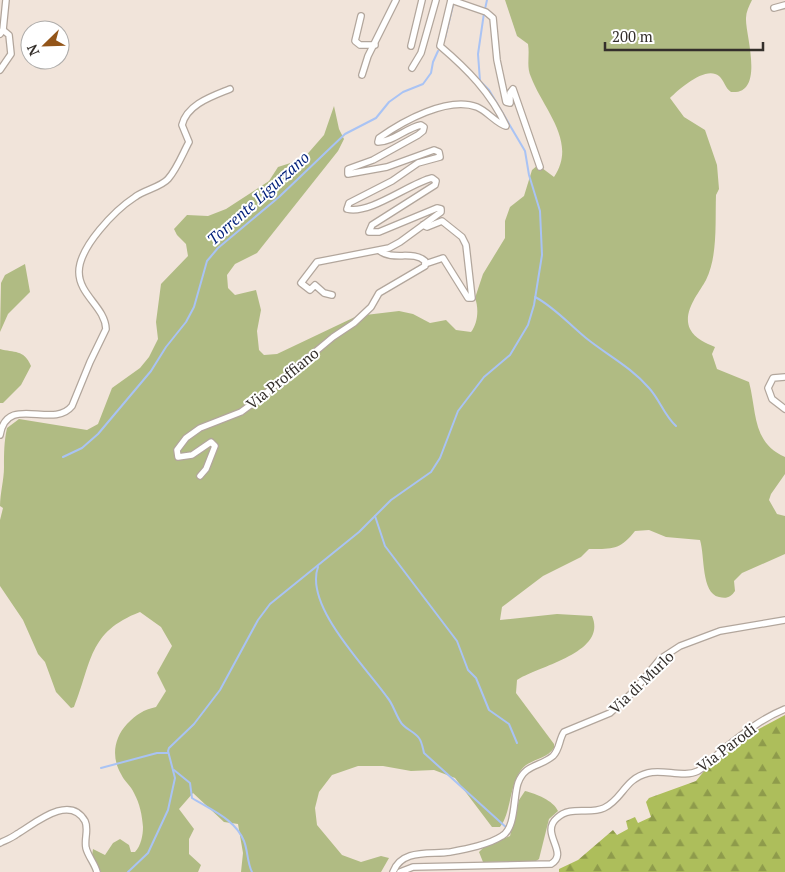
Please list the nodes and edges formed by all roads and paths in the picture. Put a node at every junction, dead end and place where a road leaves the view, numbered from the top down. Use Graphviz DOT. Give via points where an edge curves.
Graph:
graph roads {
  1 [pos="6,0"];
  2 [pos="396,0"];
  3 [pos="422,0"];
  4 [pos="436,0"];
  5 [pos="451,0"];
  6 [pos="785,5"];
  7 [pos="774,8"];
  8 [pos="361,16"];
  9 [pos="2,18"];
  10 [pos="1,32"];
  11 [pos="375,45"];
  12 [pos="411,46"];
  13 [pos="412,68"];
  14 [pos="0,70"];
  15 [pos="362,75"];
  16 [pos="230,89"];
  17 [pos="540,167"];
  18 [pos="422,225"];
  19 [pos="380,251"];
  20 [pos="425,264"];
  21 [pos="332,295"];
  22 [pos="785,377"];
  23 [pos="785,409"];
  24 [pos="0,435"];
  25 [pos="200,476"];
  26 [pos="785,620"];
  27 [pos="785,709"];
  28 [pos="0,843"];
  29 [pos="98,872"];
  30 [pos="393,872"];
  31 [pos="400,872"];
  1 -- 9 [label="street"];
  2 -- 11 [label="street"];
  3 -- 12 [label="street"];
  4 -- 13 [label="street" via="421,53"];
  5 -- 17 [label="street, Via Proffiano" via="486,12 493,18 506,102 510,103 513,89"];
  5 -- 18 [label="street, Via Proffiano" via="440,46 482,86 505,126 476,106 450,105 412,118 381,136 378,142 412,127 424,127 418,135 373,160 347,170 352,175 387,167 434,150 439,152 438,158 418,163 346,206 353,209 386,200 432,178 435,185 408,200 368,231 378,232 441,209 439,214"];
  6 -- 7 [label="street"];
  8 -- 11 [label="street" via="355,41 360,45"];
  9 -- 10 [label="street"];
  10 -- 14 [label="street" via="10,34 11,54"];
  11 -- 15 [label="street"];
  16 -- 24 [label="street" via="200,103 191,111 182,126 189,142 169,178 122,207 83,254 81,283 103,318 106,330 72,406 56,416 34,413 13,416"];
  18 -- 19 [label="street, Via Proffiano" via="395,246"];
  18 -- 20 [label="street, Via Proffiano" via="427,227 442,221 462,237 467,252 472,298 468,298 443,258"];
  19 -- 20 [label="street, Via Proffiano" via="383,254 420,257"];
  19 -- 21 [label="street, Via Proffiano" via="322,259 313,265 302,284 311,291 315,285"];
  20 -- 25 [label="street, Via Proffiano" via="379,293 371,307 354,324 241,412 209,423 186,438 177,450 178,457 192,455 212,442 215,446"];
  22 -- 23 [label="street" via="770,380 768,392"];
  26 -- 30 [label="street, Via di Murlo" via="720,631 669,652 618,707 564,732 553,755 527,768 519,781 510,824 504,835 451,852 410,856"];
  27 -- 31 [label="street, Via Parodi" via="754,725 697,771 643,774 629,781 607,806 559,815 550,830 558,854 552,864 414,866"];
  28 -- 29 [label="street" via="42,817 59,812 76,813 86,825 86,847"];
}
